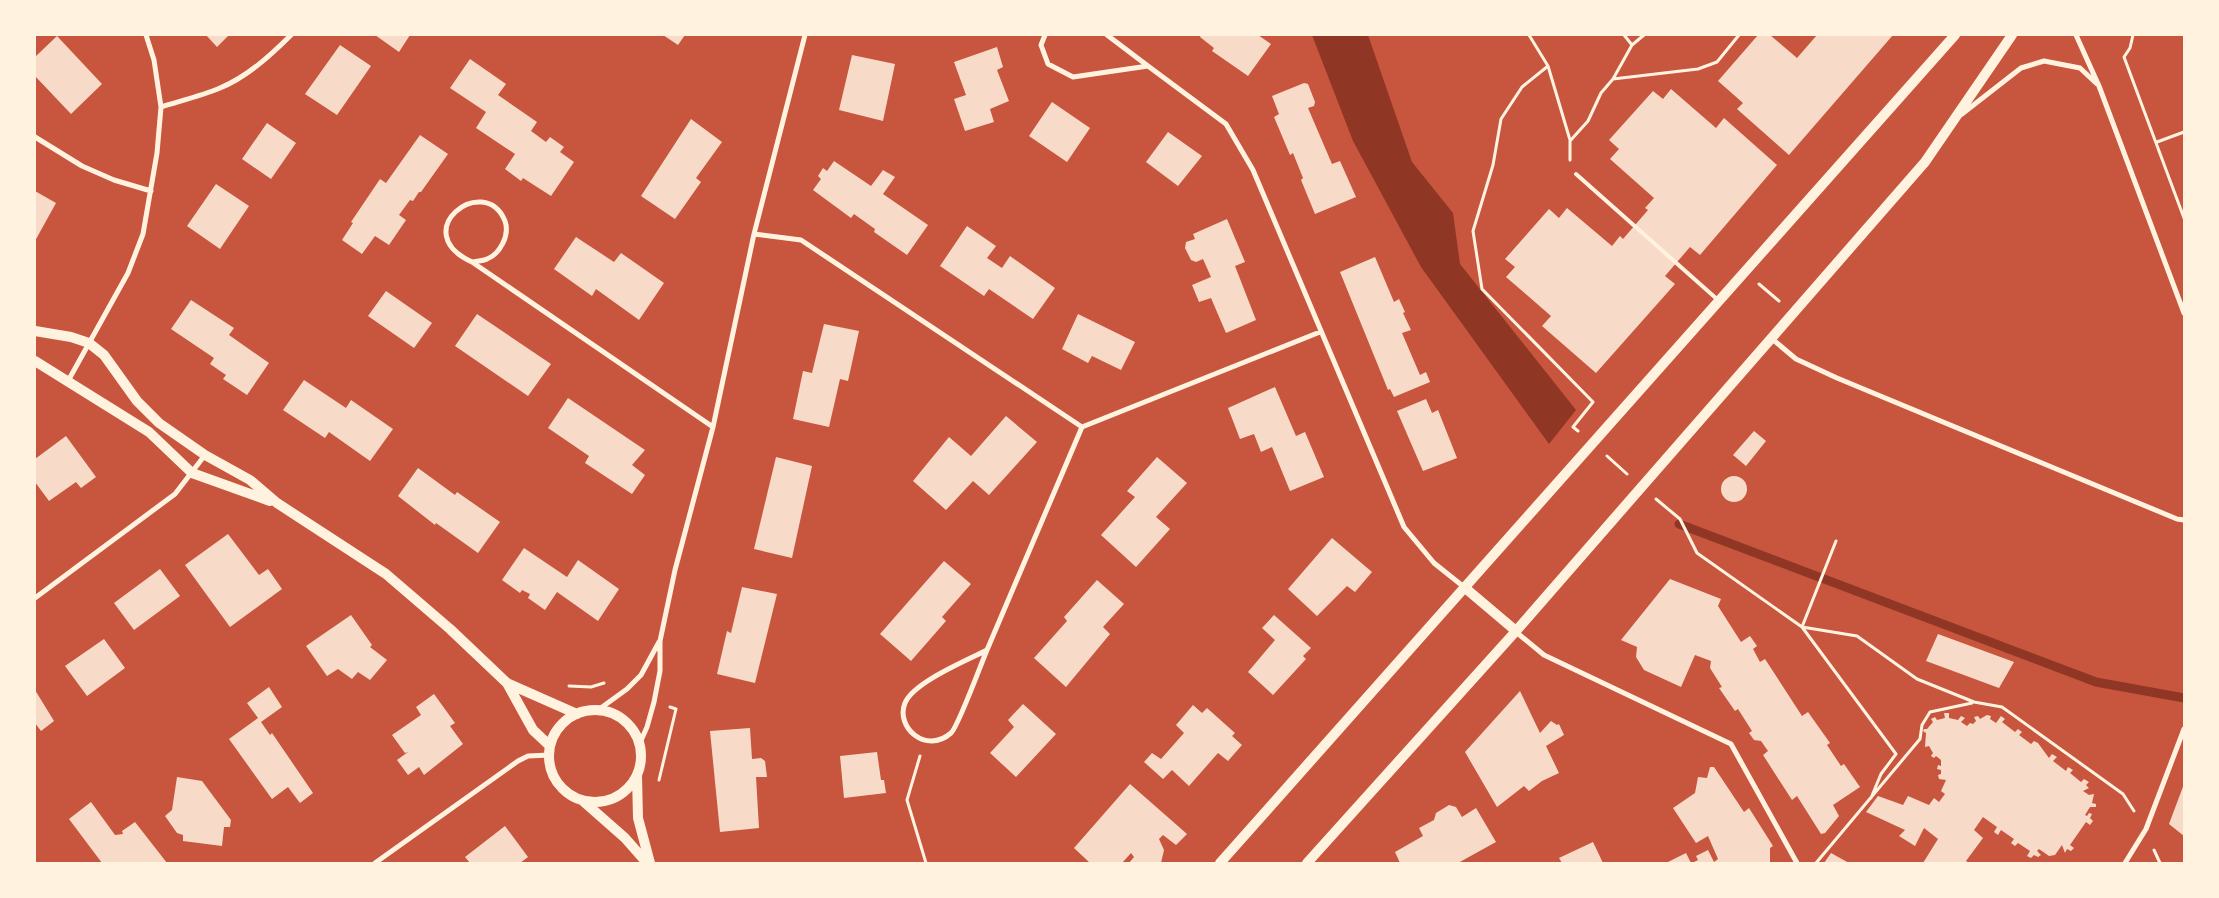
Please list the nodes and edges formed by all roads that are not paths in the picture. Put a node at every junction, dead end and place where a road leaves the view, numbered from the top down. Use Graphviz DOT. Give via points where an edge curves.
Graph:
graph roads {
  1 [pos="146,35"];
  2 [pos="291,35"];
  3 [pos="805,35"];
  4 [pos="1045,35"];
  5 [pos="1107,35"];
  6 [pos="1955,35"];
  7 [pos="2012,35"];
  8 [pos="2076,35"];
  9 [pos="1148,66"];
  10 [pos="2099,86"];
  11 [pos="161,107"];
  12 [pos="1955,119"];
  13 [pos="35,137"];
  14 [pos="1576,174"];
  15 [pos="151,191"];
  16 [pos="754,234"];
  17 [pos="472,262"];
  18 [pos="1720,302"];
  19 [pos="2184,313"];
  20 [pos="35,330"];
  21 [pos="1320,332"];
  22 [pos="1770,338"];
  23 [pos="89,343"];
  24 [pos="35,361"];
  25 [pos="68,382"];
  26 [pos="713,427"];
  27 [pos="1082,427"];
  28 [pos="205,455"];
  29 [pos="192,473"];
  30 [pos="277,503"];
  31 [pos="2184,520"];
  32 [pos="1464,587"];
  33 [pos="35,598"];
  34 [pos="1516,631"];
  35 [pos="660,642"];
  36 [pos="987,650"];
  37 [pos="507,683"];
  38 [pos="598,710"];
  39 [pos="577,714"];
  40 [pos="2184,729"];
  41 [pos="639,745"];
  42 [pos="550,751"];
  43 [pos="637,775"];
  44 [pos="584,801"];
  45 [pos="375,863"];
  46 [pos="649,863"];
  47 [pos="1220,863"];
  48 [pos="1307,863"];
  49 [pos="1797,863"];
  50 [pos="2125,863"];
  1 -- 11 [label="street" via="154,60"];
  2 -- 11 [label="street" via="274,52 222,88"];
  3 -- 16 [label="street"];
  4 -- 9 [label="street" via="1041,45 1048,64 1073,77"];
  5 -- 9 [label="street"];
  6 -- 18 [label="main road"];
  7 -- 12 [label="main road"];
  8 -- 10 [label="street"];
  9 -- 21 [label="street" via="1226,124 1253,170"];
  10 -- 12 [label="street" via="2080,68 2044,61 2021,68"];
  10 -- 19 [label="street"];
  11 -- 15 [label="street"];
  12 -- 22 [label="main road" via="1925,162"];
  13 -- 15 [label="street" via="82,166"];
  14 -- 18 [label="lane"];
  15 -- 23 [label="street" via="142,234 128,273"];
  16 -- 26 [label="street"];
  16 -- 27 [label="street" via="801,240 814,247"];
  17 -- 17 [label="street" via="456,254 446,238 448,220 460,206 477,201 494,207 505,221 506,232 500,250 487,260"];
  17 -- 26 [label="street"];
  18 -- 32 [label="main road"];
  20 -- 23 [label="main road" via="71,336"];
  21 -- 27 [label="street"];
  21 -- 32 [label="street" via="1404,527 1434,563"];
  22 -- 31 [label="street" via="1796,359 1837,378"];
  22 -- 34 [label="main road"];
  23 -- 25 [label="street"];
  23 -- 28 [label="main road" via="104,355 147,413"];
  24 -- 25 [label="main road"];
  25 -- 29 [label="main road" via="149,432"];
  26 -- 35 [label="street" via="675,570"];
  27 -- 36 [label="street"];
  28 -- 29 [label="street"];
  28 -- 30 [label="main road" via="250,480"];
  29 -- 30 [label="main road"];
  29 -- 33 [label="street" via="169,499"];
  30 -- 37 [label="main road" via="386,574"];
  32 -- 34 [label="main road"];
  32 -- 47 [label="main road"];
  34 -- 48 [label="main road"];
  34 -- 49 [label="street" via="1544,655 1731,744"];
  35 -- 38 [label="street" via="641,675"];
  35 -- 41 [label="street" via="658,679 647,727"];
  36 -- 36 [label="street" via="916,688 904,704 905,721 912,734 924,742 941,741 953,732"];
  37 -- 39 [label="main road"];
  37 -- 42 [label="main road" via="533,730"];
  38 -- 39 [label="main road"];
  38 -- 41 [label="main road" via="624,721"];
  39 -- 42 [label="main road" via="560,727"];
  40 -- 50 [label="street" via="2146,829"];
  41 -- 43 [label="main road"];
  42 -- 44 [label="main road" via="551,770 558,784"];
  42 -- 45 [label="street" via="518,761"];
  43 -- 44 [label="main road" via="615,798"];
  43 -- 46 [label="main road" via="638,818"];
  44 -- 46 [label="main road"];
}
